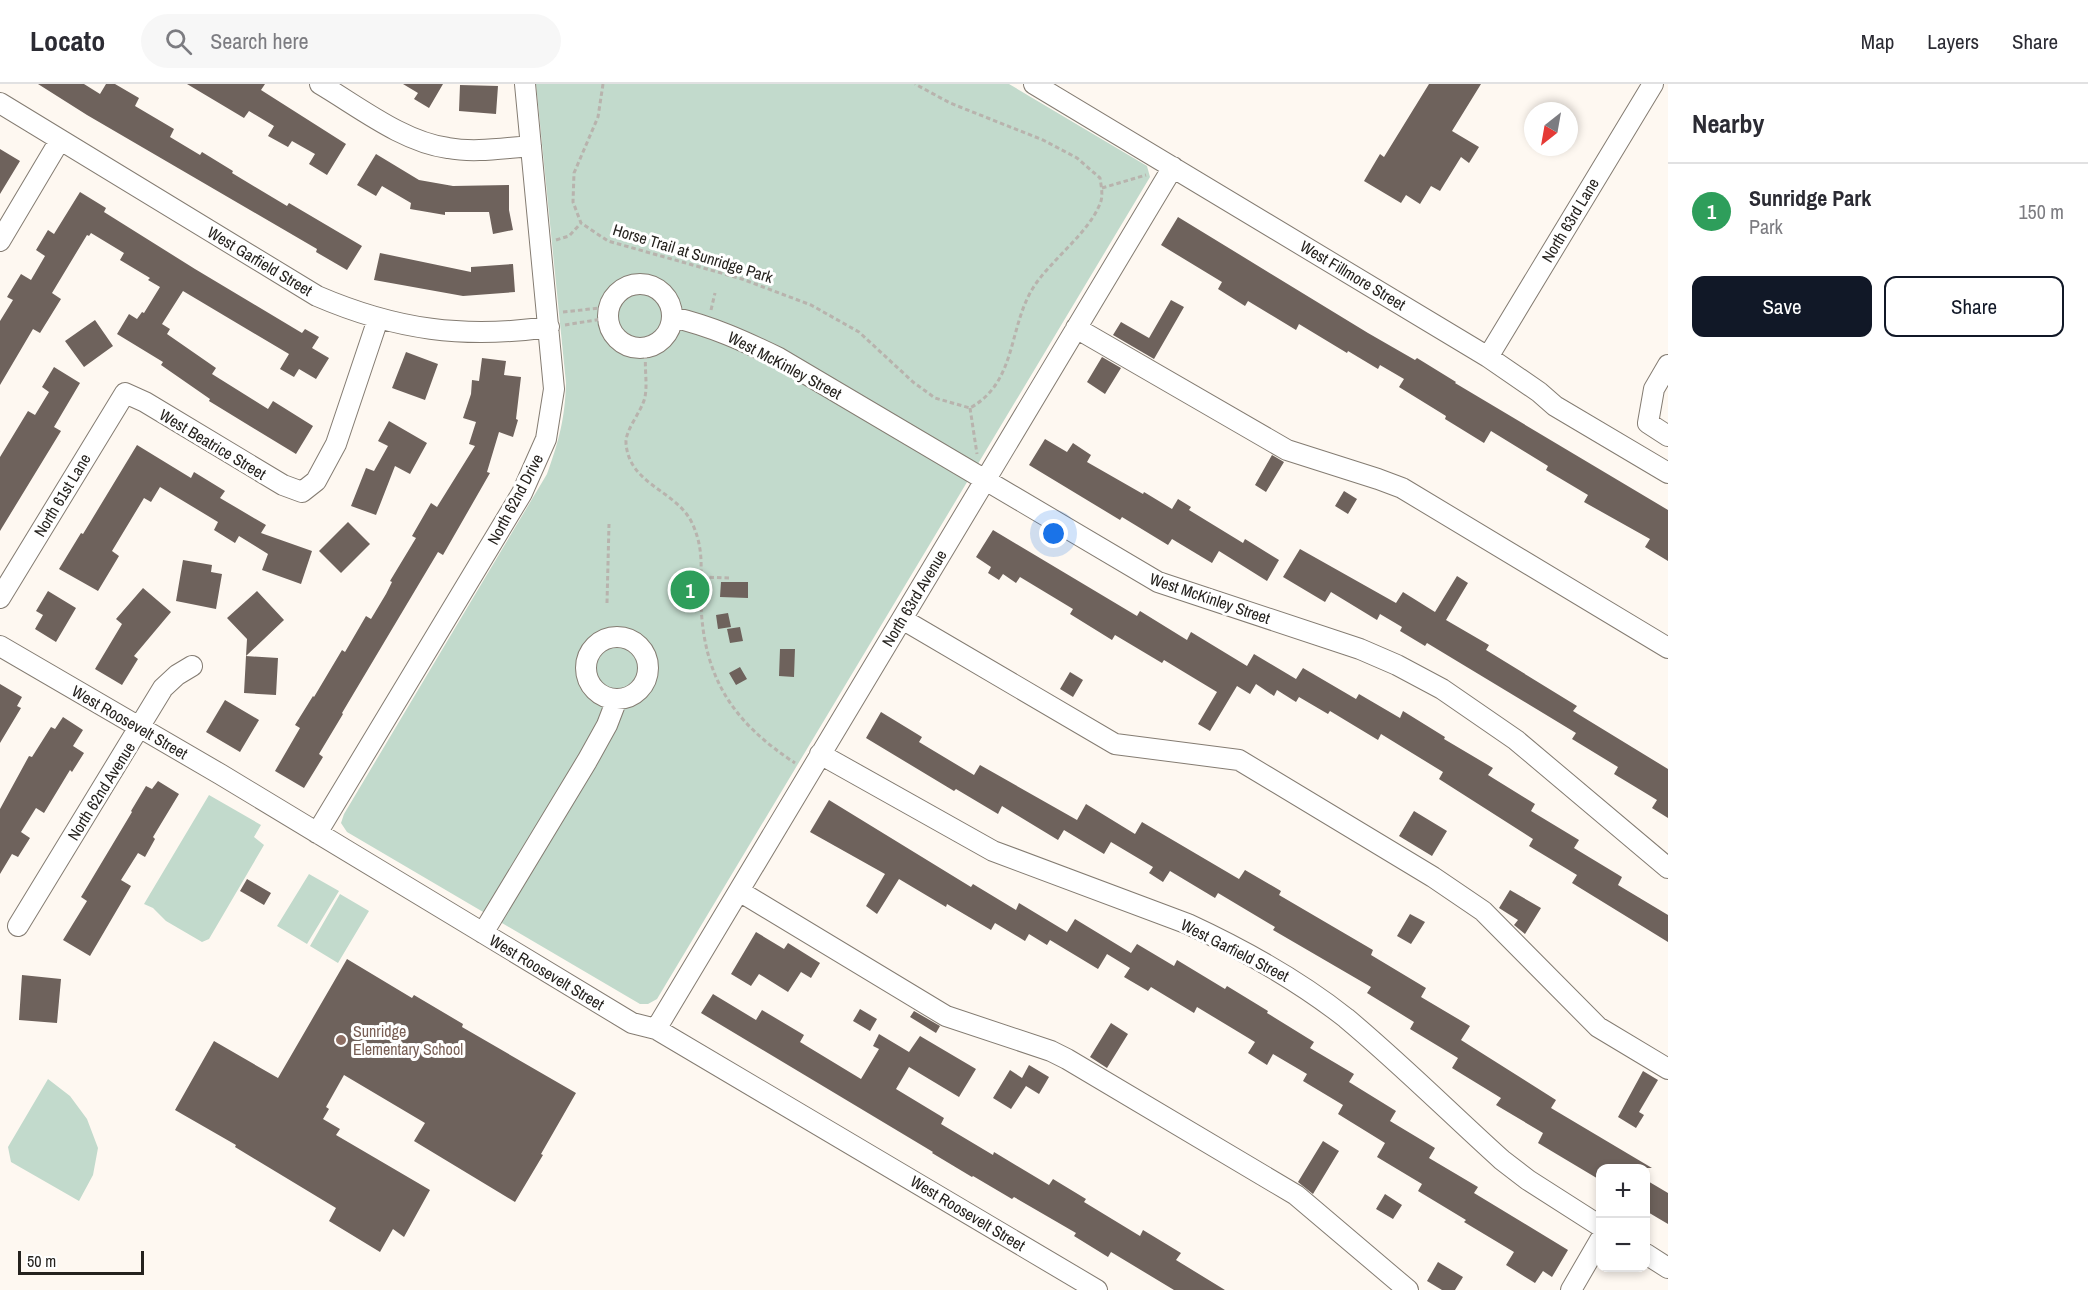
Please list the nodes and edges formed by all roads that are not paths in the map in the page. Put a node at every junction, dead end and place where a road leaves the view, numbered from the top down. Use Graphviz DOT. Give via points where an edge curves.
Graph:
graph roads {
  1 [pos="320,84"];
  2 [pos="525,84"];
  3 [pos="1034,84"];
  4 [pos="1653,84"];
  5 [pos="0,103"];
  6 [pos="60,140"];
  7 [pos="531,146"];
  8 [pos="1173,167"];
  9 [pos="0,241"];
  10 [pos="672,317"];
  11 [pos="378,319"];
  12 [pos="556,326"];
  13 [pos="1076,328"];
  14 [pos="1488,357"];
  15 [pos="1668,365"];
  16 [pos="125,393"];
  17 [pos="1668,436"];
  18 [pos="1668,473"];
  19 [pos="985,480"];
  20 [pos="0,598"];
  21 [pos="902,619"];
  22 [pos="0,646"];
  23 [pos="1668,648"];
  24 [pos="192,666"];
  25 [pos="617,699"];
  26 [pos="140,728"];
  27 [pos="820,754"];
  28 [pos="317,833"];
  29 [pos="1668,868"];
  30 [pos="739,891"];
  31 [pos="18,926"];
  32 [pos="483,933"];
  33 [pos="656,1029"];
  34 [pos="1668,1069"];
  35 [pos="1596,1223"];
  36 [pos="1596,1247"];
  37 [pos="1650,1257"];
  38 [pos="1668,1268"];
  39 [pos="1097,1290"];
  40 [pos="1408,1290"];
  41 [pos="1571,1290"];
  1 -- 7 [label="street" via="395,129 431,145 480,150"];
  2 -- 7 [label="street, North 62nd Drive"];
  3 -- 8 [label="street, West Fillmore Street"];
  4 -- 14 [label="street, North 63rd Lane"];
  5 -- 6 [label="street, West Garfield Street"];
  6 -- 9 [label="street"];
  6 -- 11 [label="street, West Garfield Street" via="317,296"];
  7 -- 12 [label="street, North 62nd Drive"];
  8 -- 13 [label="street, North 63rd Avenue"];
  8 -- 14 [label="street, West Fillmore Street"];
  10 -- 10 [label="street" via="662,292 645,284 619,291 609,312 610,329 626,345 636,348 657,344 670,328"];
  10 -- 19 [label="street, West McKinley Street" via="731,334 779,358"];
  11 -- 12 [label="street, West Garfield Street" via="434,330 493,333"];
  11 -- 16 [label="street, West Beatrice Street" via="336,444 316,481 302,492 283,485"];
  12 -- 28 [label="street, North 62nd Drive" via="553,403 546,439 532,474"];
  13 -- 19 [label="street, North 63rd Avenue"];
  13 -- 23 [label="street" via="1287,450 1402,489"];
  14 -- 18 [label="street, West Fillmore Street" via="1555,406"];
  15 -- 17 [label="street" via="1654,389 1648,423"];
  16 -- 20 [label="street, North 61st Lane"];
  19 -- 21 [label="street, North 63rd Avenue"];
  19 -- 29 [label="street, West McKinley Street" via="1158,582 1360,649 1442,689 1524,746"];
  21 -- 27 [label="street, North 63rd Avenue"];
  21 -- 34 [label="street" via="1115,744 1239,760 1483,910 1598,1027"];
  22 -- 26 [label="street, West Roosevelt Street"];
  24 -- 26 [label="street, North 62nd Avenue" via="163,688"];
  25 -- 32 [label="street" via="602,734"];
  26 -- 28 [label="street, West Roosevelt Street"];
  26 -- 31 [label="street, North 62nd Avenue"];
  27 -- 30 [label="street, North 63rd Avenue"];
  27 -- 35 [label="street, West Garfield Street" via="993,851 1188,924 1286,976 1345,1018 1527,1180"];
  28 -- 32 [label="street, West Roosevelt Street"];
  30 -- 33 [label="street, North 63rd Avenue"];
  30 -- 40 [label="street" via="946,1016 1051,1050 1296,1195"];
  32 -- 33 [label="street, West Roosevelt Street" via="632,1023"];
  33 -- 39 [label="street, West Roosevelt Street"];
  36 -- 41 [label="street"];
  37 -- 38 [label="street"];
}
